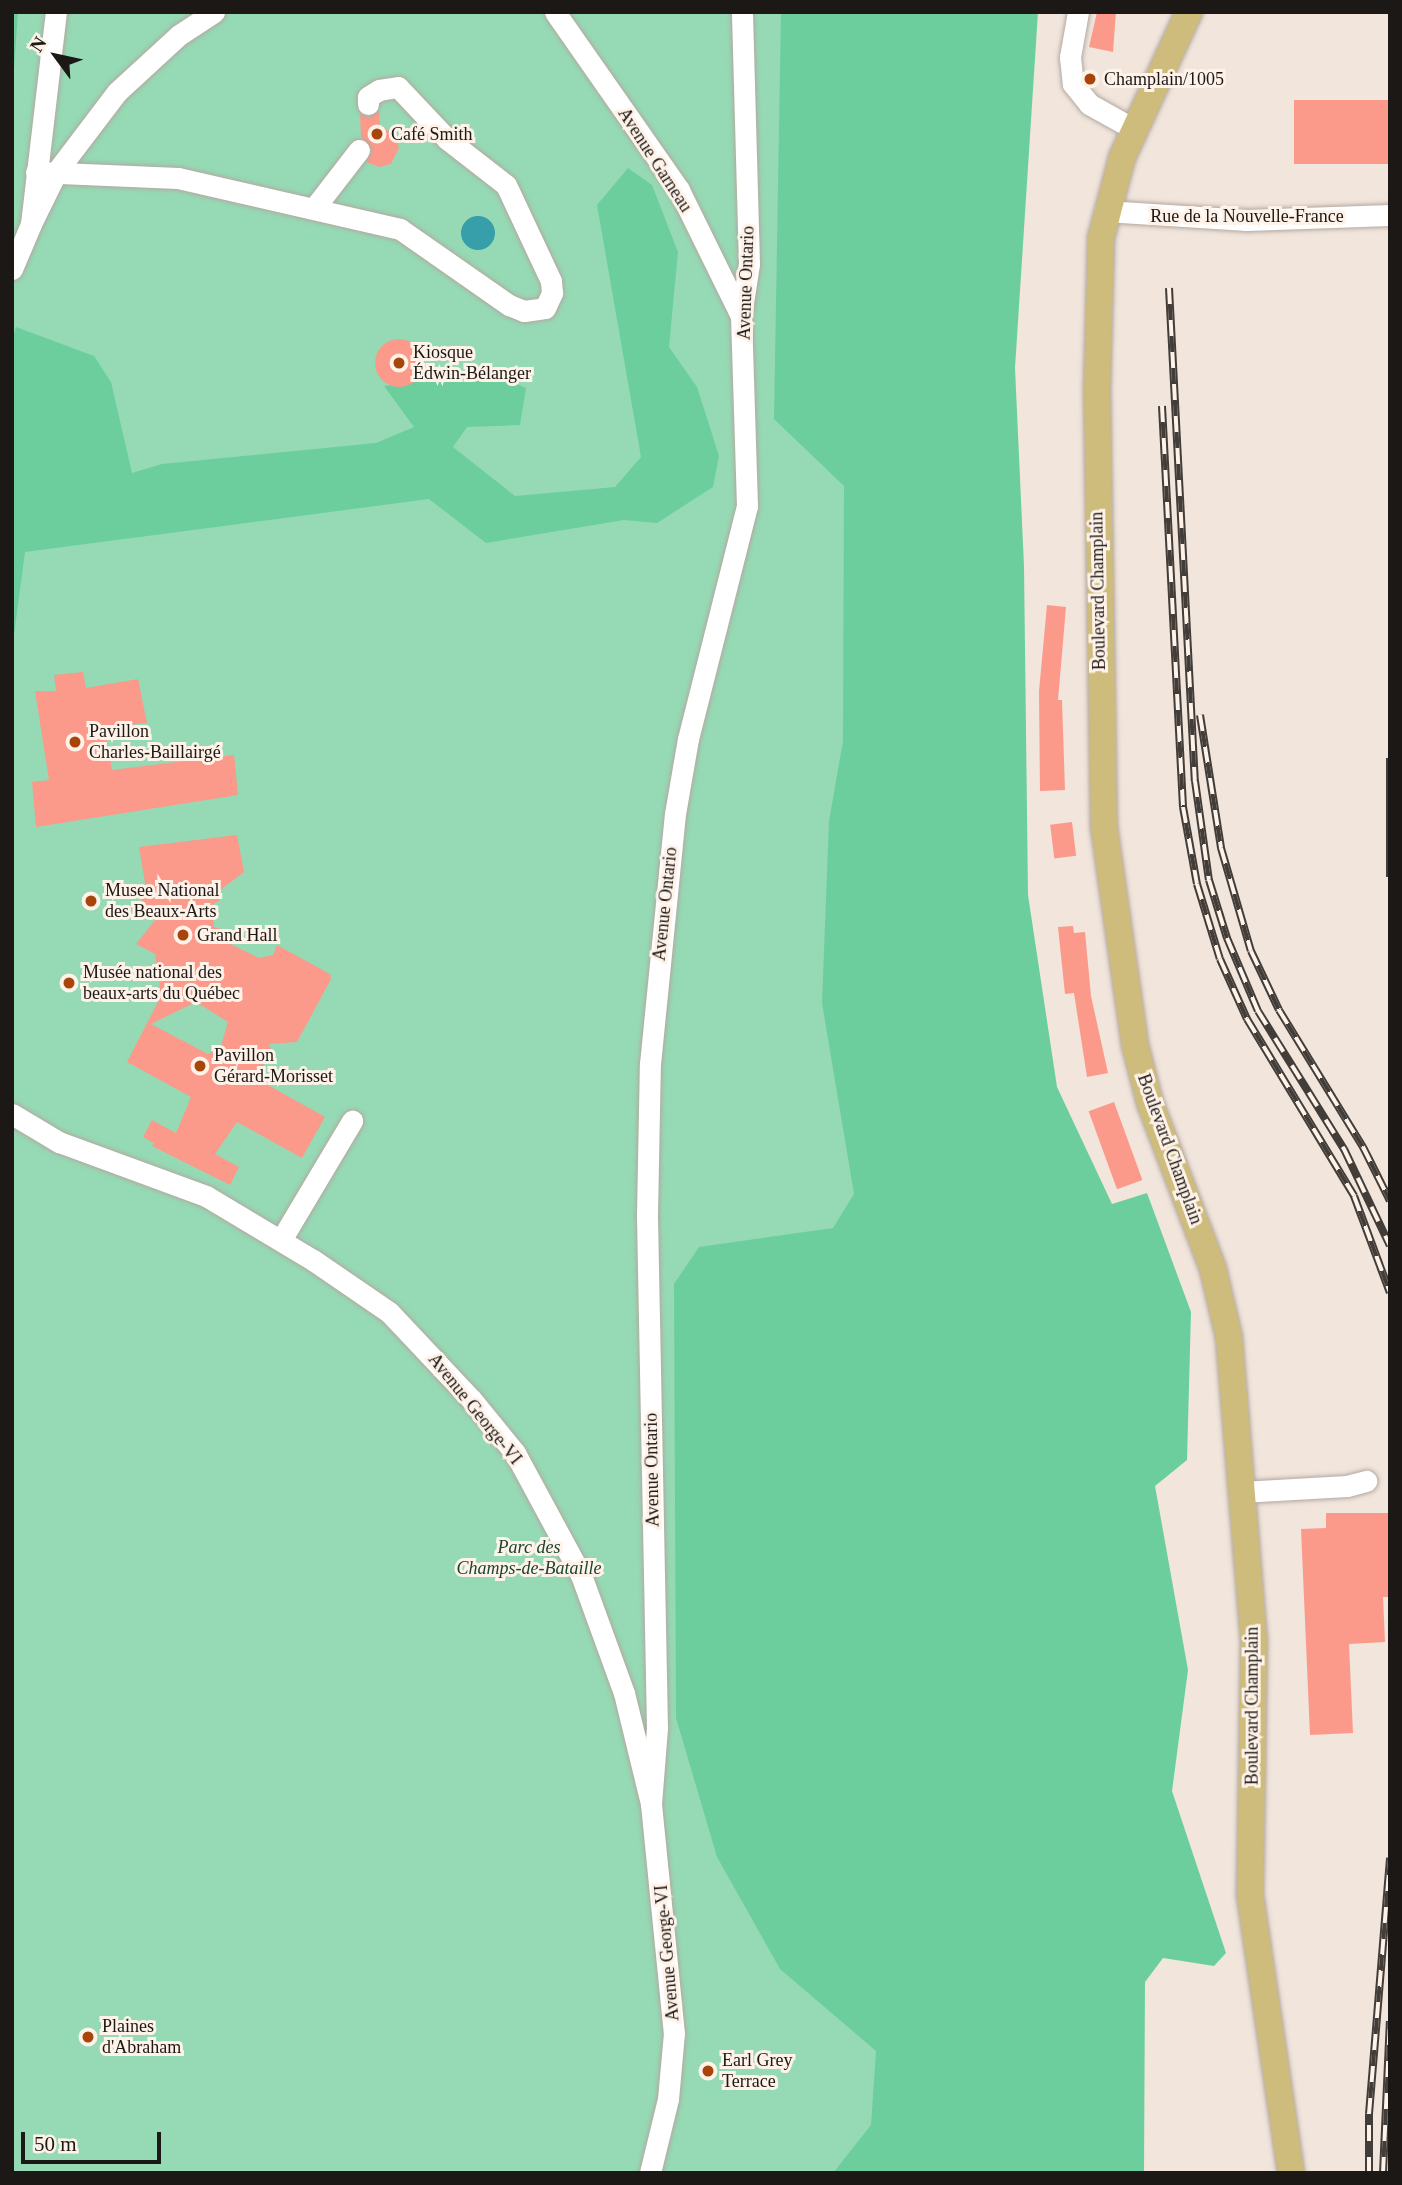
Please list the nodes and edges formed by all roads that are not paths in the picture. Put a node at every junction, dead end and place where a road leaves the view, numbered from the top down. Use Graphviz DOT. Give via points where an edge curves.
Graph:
graph roads {
  1 [pos="56,12"];
  2 [pos="215,12"];
  3 [pos="555,12"];
  4 [pos="742,12"];
  5 [pos="1079,12"];
  6 [pos="1189,12"];
  7 [pos="368,104"];
  8 [pos="1134,129"];
  9 [pos="359,150"];
  10 [pos="46,171"];
  11 [pos="315,206"];
  12 [pos="1105,211"];
  13 [pos="1390,215"];
  14 [pos="12,269"];
  15 [pos="741,316"];
  16 [pos="12,1114"];
  17 [pos="352,1121"];
  18 [pos="281,1240"];
  19 [pos="1366,1481"];
  20 [pos="1241,1492"];
  21 [pos="656,1685"];
  22 [pos="624,1693"];
  23 [pos="651,1804"];
  24 [pos="650,2173"];
  25 [pos="1291,2173"];
  1 -- 10 [label="street"];
  2 -- 10 [label="street" via="179,35 117,92"];
  3 -- 15 [label="street, Avenue Garneau" via="679,190"];
  4 -- 15 [label="street, Avenue Ontario" via="749,264"];
  5 -- 8 [label="street" via="1070,57 1073,85 1089,104"];
  6 -- 8 [label="main road, Boulevard Champlain"];
  7 -- 11 [label="street" via="368,97 379,90 398,87 447,139 506,185 551,281 549,302 537,312 516,308 400,229"];
  8 -- 12 [label="main road, Boulevard Champlain"];
  9 -- 11 [label="street"];
  10 -- 11 [label="street" via="177,178"];
  10 -- 14 [label="street"];
  12 -- 13 [label="street, Rue de la Nouvelle-France" via="1247,220"];
  12 -- 20 [label="main road, Boulevard Champlain" via="1098,268 1098,565 1100,724 1112,906 1135,1045 1150,1103 1222,1301"];
  15 -- 21 [label="street, Avenue Ontario" via="747,506 688,739 677,801 650,1064 646,1215"];
  16 -- 18 [label="street, Avenue George-VI" via="59,1142 206,1196"];
  17 -- 18 [label="street"];
  18 -- 22 [label="street, Avenue George-VI" via="389,1312 455,1380 515,1453 581,1575"];
  19 -- 20 [label="street"];
  20 -- 25 [label="main road, Boulevard Champlain" via="1256,1689 1250,1895"];
  21 -- 22 [label="street"];
  21 -- 23 [label="street, Avenue Ontario"];
  22 -- 23 [label="street, Avenue George-VI"];
  23 -- 24 [label="street, Avenue George-VI" via="674,2033 668,2099"];
}
